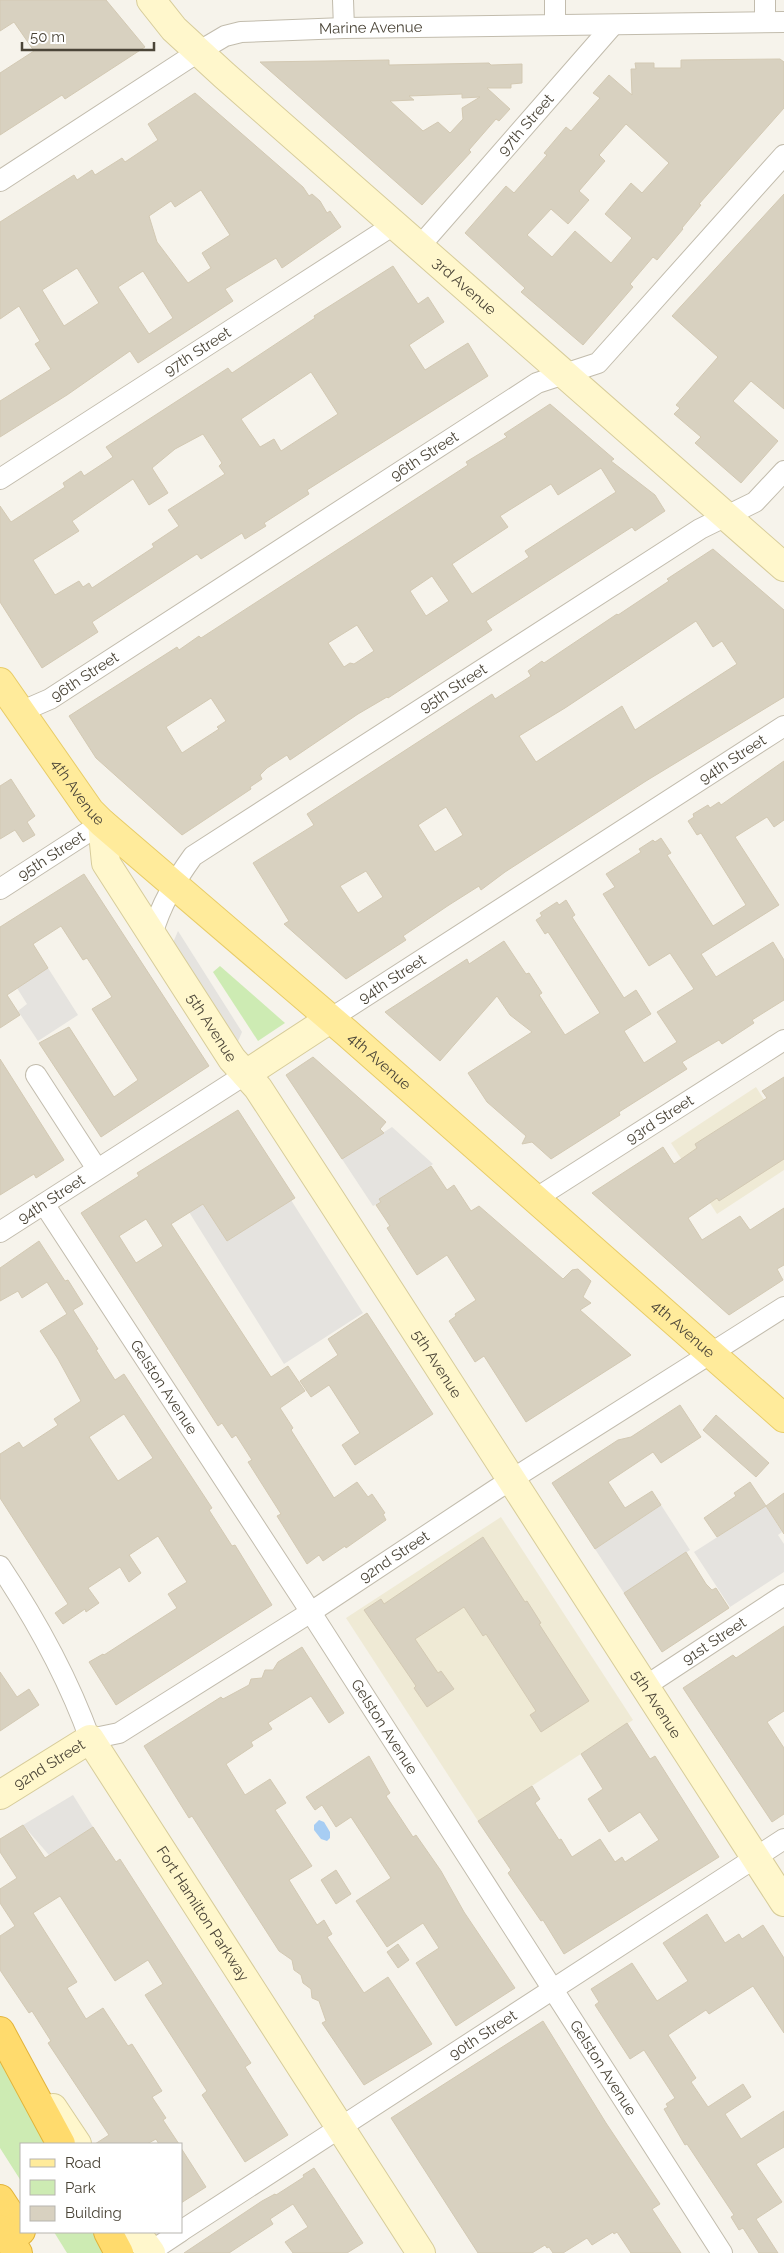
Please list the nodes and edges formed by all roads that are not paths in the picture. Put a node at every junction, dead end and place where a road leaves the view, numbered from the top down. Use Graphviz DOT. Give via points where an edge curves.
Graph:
graph roads {
  1 [pos="151,0"];
  2 [pos="343,0"];
  3 [pos="555,0"];
  4 [pos="765,0"];
  5 [pos="774,22"];
  6 [pos="555,25"];
  7 [pos="613,25"];
  8 [pos="344,28"];
  9 [pos="198,52"];
  10 [pos="784,154"];
  11 [pos="0,181"];
  12 [pos="395,224"];
  13 [pos="420,246"];
  14 [pos="566,375"];
  15 [pos="784,470"];
  16 [pos="0,480"];
  17 [pos="726,516"];
  18 [pos="784,567"];
  19 [pos="0,682"];
  20 [pos="20,712"];
  21 [pos="784,726"];
  22 [pos="102,823"];
  23 [pos="173,882"];
  24 [pos="0,889"];
  25 [pos="152,934"];
  26 [pos="330,1019"];
  27 [pos="784,1040"];
  28 [pos="246,1074"];
  29 [pos="36,1075"];
  30 [pos="97,1170"];
  31 [pos="535,1199"];
  32 [pos="44,1204"];
  33 [pos="0,1232"];
  34 [pos="784,1307"];
  35 [pos="710,1354"];
  36 [pos="784,1418"];
  37 [pos="512,1479"];
  38 [pos="0,1566"];
  39 [pos="784,1595"];
  40 [pos="311,1612"];
  41 [pos="644,1687"];
  42 [pos="90,1739"];
  43 [pos="0,1795"];
  44 [pos="784,1839"];
  45 [pos="756,1858"];
  46 [pos="784,1902"];
  47 [pos="552,1990"];
  48 [pos="0,2030"];
  49 [pos="339,2127"];
  50 [pos="60,2143"];
  51 [pos="76,2143"];
  52 [pos="0,2199"];
  53 [pos="20,2228"];
  54 [pos="0,2229"];
  55 [pos="182,2230"];
  56 [pos="23,2233"];
  57 [pos="109,2233"];
  58 [pos="175,2233"];
  59 [pos="146,2245"];
  60 [pos="18,2253"];
  61 [pos="36,2253"];
  62 [pos="119,2253"];
  63 [pos="420,2253"];
  64 [pos="722,2253"];
  1 -- 9 [label="street, 3rd Avenue"];
  2 -- 8 [label="street"];
  3 -- 6 [label="street"];
  4 -- 5 [label="street"];
  5 -- 7 [label="street, Marine Avenue"];
  6 -- 7 [label="street, Marine Avenue"];
  6 -- 8 [label="street, Marine Avenue"];
  7 -- 13 [label="street, 97th Street"];
  8 -- 9 [label="street, Marine Avenue" via="242,32 225,36"];
  9 -- 11 [label="street, Marine Avenue"];
  9 -- 12 [label="street, 3rd Avenue"];
  10 -- 14 [label="street, 96th Street" via="598,363"];
  12 -- 13 [label="street, 3rd Avenue"];
  12 -- 16 [label="street, 97th Street"];
  13 -- 14 [label="street, 3rd Avenue"];
  14 -- 17 [label="street, 3rd Avenue"];
  14 -- 20 [label="street, 96th Street" via="537,384 50,698"];
  15 -- 17 [label="street, 95th Street" via="756,502"];
  17 -- 18 [label="street, 3rd Avenue"];
  17 -- 23 [label="street, 95th Street" via="700,528 194,856"];
  19 -- 20 [label="main road, 4th Avenue"];
  20 -- 22 [label="main road, 4th Avenue" via="90,811"];
  21 -- 26 [label="street, 94th Street"];
  22 -- 23 [label="main road, 4th Avenue"];
  22 -- 24 [label="street, 95th Street"];
  22 -- 25 [label="street, 5th Avenue" via="106,862"];
  23 -- 25 [label="street, 95th Street"];
  23 -- 26 [label="main road, 4th Avenue"];
  25 -- 28 [label="street, 5th Avenue" via="232,1059"];
  26 -- 28 [label="street, 94th Street"];
  26 -- 31 [label="main road, 4th Avenue"];
  27 -- 31 [label="street, 93rd Street"];
  28 -- 30 [label="street, 94th Street"];
  28 -- 37 [label="street, 5th Avenue" via="269,1104"];
  29 -- 30 [label="street"];
  30 -- 32 [label="street, 94th Street"];
  31 -- 35 [label="main road, 4th Avenue"];
  32 -- 33 [label="street, 94th Street"];
  32 -- 40 [label="street, Gelston Avenue"];
  34 -- 35 [label="street, 92nd Street"];
  35 -- 36 [label="main road, 4th Avenue"];
  35 -- 37 [label="street, 92nd Street"];
  37 -- 40 [label="street, 92nd Street"];
  37 -- 41 [label="street, 5th Avenue"];
  38 -- 42 [label="street, Fort Hamilton Parkway" via="73,1694"];
  39 -- 41 [label="street, 91st Street"];
  40 -- 42 [label="street, 92nd Street" via="119,1733"];
  40 -- 47 [label="street, Gelston Avenue"];
  41 -- 45 [label="street, 5th Avenue"];
  42 -- 43 [label="street, 92nd Street"];
  42 -- 49 [label="street, Fort Hamilton Parkway"];
  44 -- 45 [label="street, 90th Street"];
  45 -- 46 [label="street, 5th Avenue"];
  45 -- 47 [label="street, 90th Street"];
  47 -- 49 [label="street, 90th Street"];
  47 -- 64 [label="street, Gelston Avenue"];
  48 -- 50 [label="highway"];
  48 -- 51 [label="street"];
  49 -- 55 [label="street, 90th Street"];
  49 -- 63 [label="street, Fort Hamilton Parkway"];
  52 -- 53 [label="highway"];
  54 -- 60 [label="highway"];
  56 -- 61 [label="highway"];
  57 -- 62 [label="highway"];
  58 -- 59 [label="street, 90th Street"];
}
